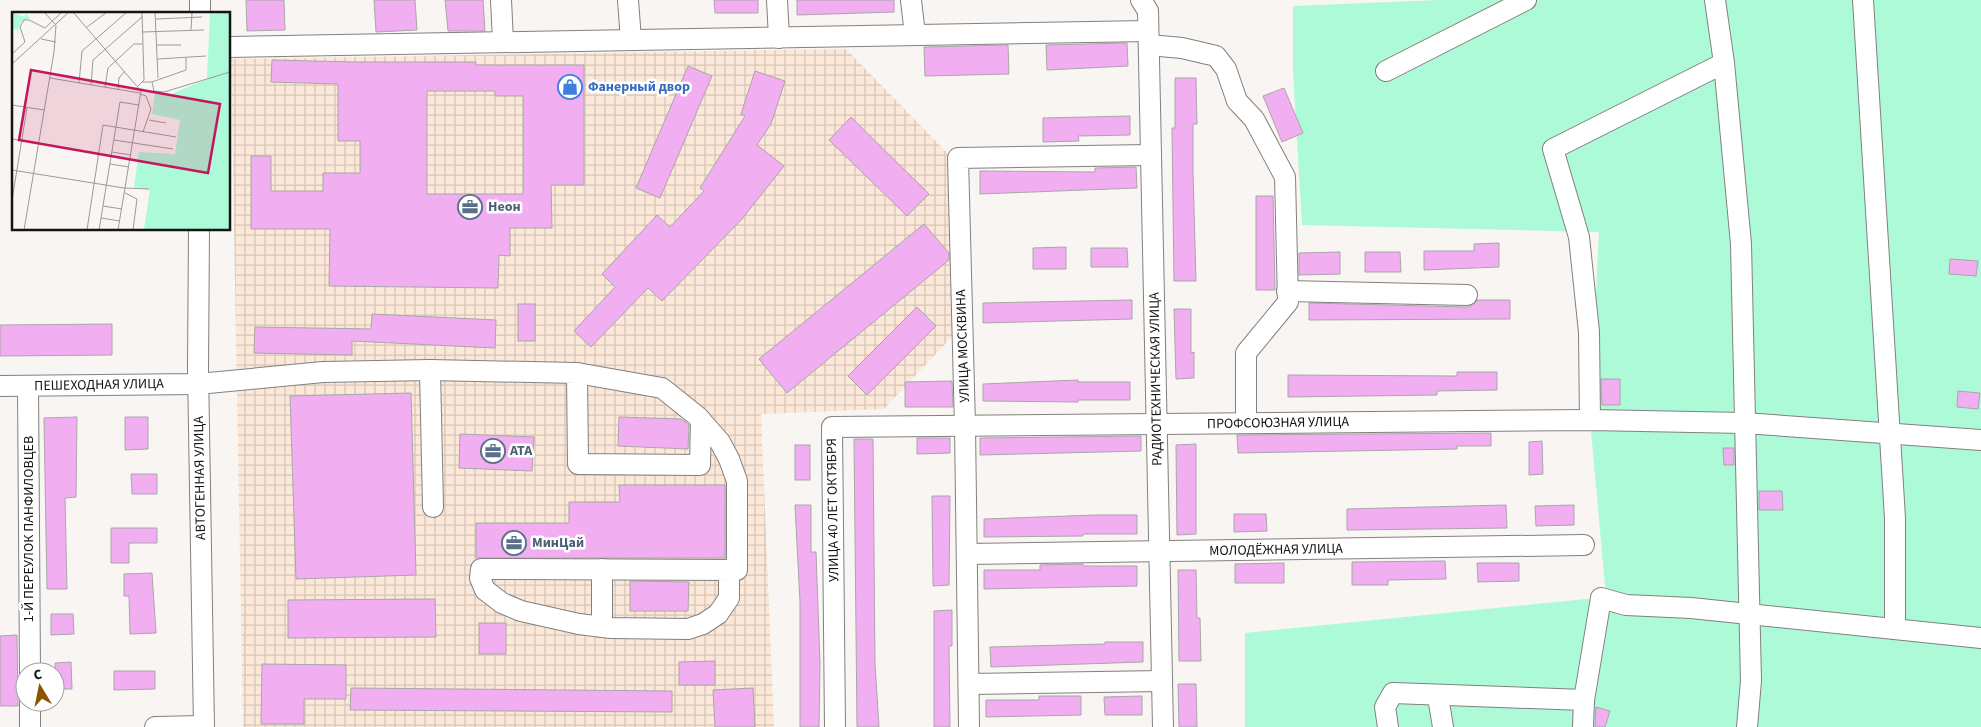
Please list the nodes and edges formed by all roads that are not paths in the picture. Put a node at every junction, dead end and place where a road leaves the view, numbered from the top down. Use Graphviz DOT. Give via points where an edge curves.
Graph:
graph roads {
  1 [pos="501,0"];
  2 [pos="628,0"];
  3 [pos="777,0"];
  4 [pos="912,0"];
  5 [pos="1141,0"];
  6 [pos="1526,0"];
  7 [pos="1715,0"];
  8 [pos="1863,0"];
  9 [pos="915,35"];
  10 [pos="779,38"];
  11 [pos="1149,38"];
  12 [pos="631,40"];
  13 [pos="503,41"];
  14 [pos="230,48"];
  15 [pos="1724,64"];
  16 [pos="1386,71"];
  17 [pos="1151,155"];
  18 [pos="199,230"];
  19 [pos="1287,291"];
  20 [pos="1467,295"];
  21 [pos="430,370"];
  22 [pos="577,373"];
  23 [pos="198,384"];
  24 [pos="0,386"];
  25 [pos="28,386"];
  26 [pos="701,420"];
  27 [pos="1590,420"];
  28 [pos="1246,423"];
  29 [pos="1744,423"];
  30 [pos="1157,424"];
  31 [pos="966,426"];
  32 [pos="1890,433"];
  33 [pos="1981,440"];
  34 [pos="433,507"];
  35 [pos="1584,545"];
  36 [pos="1160,551"];
  37 [pos="968,554"];
  38 [pos="602,569"];
  39 [pos="729,570"];
  40 [pos="1748,614"];
  41 [pos="602,627"];
  42 [pos="1895,629"];
  43 [pos="1981,638"];
  44 [pos="30,662"];
  45 [pos="1162,682"];
  46 [pos="969,684"];
  47 [pos="1438,697"];
  48 [pos="1584,700"];
  49 [pos="30,712"];
  50 [pos="204,726"];
  51 [pos="30,727"];
  52 [pos="155,727"];
  53 [pos="835,727"];
  54 [pos="969,727"];
  55 [pos="1163,727"];
  56 [pos="1388,727"];
  57 [pos="1444,727"];
  58 [pos="1583,727"];
  59 [pos="1747,727"];
  1 -- 13 [label="street"];
  2 -- 12 [label="street"];
  3 -- 10 [label="street"];
  4 -- 9 [label="street"];
  5 -- 11 [label="street, РАДИОТЕХНИЧЕСКАЯ УЛИЦА" via="1148,11"];
  6 -- 16 [label="street"];
  7 -- 15 [label="street"];
  8 -- 32 [label="street"];
  9 -- 10 [label="street"];
  9 -- 11 [label="street"];
  10 -- 12 [label="street"];
  11 -- 17 [label="street, РАДИОТЕХНИЧЕСКАЯ УЛИЦА"];
  11 -- 19 [label="street" via="1216,56 1226,68 1237,100 1254,119 1285,177"];
  12 -- 13 [label="street"];
  13 -- 14 [label="street"];
  15 -- 27 [label="street" via="1553,149 1579,237 1589,332"];
  15 -- 29 [label="street" via="1742,244"];
  17 -- 30 [label="street, РАДИОТЕХНИЧЕСКАЯ УЛИЦА"];
  17 -- 31 [label="street, УЛИЦА МОСКВИНА" via="958,158"];
  18 -- 23 [label="street, АВТОГЕННАЯ УЛИЦА"];
  19 -- 20 [label="street"];
  19 -- 28 [label="street" via="1288,302 1246,353"];
  21 -- 22 [label="street, ПЕШЕХОДНАЯ УЛИЦА"];
  21 -- 23 [label="street, ПЕШЕХОДНАЯ УЛИЦА" via="324,372"];
  21 -- 34 [label="street"];
  22 -- 26 [label="street, ПЕШЕХОДНАЯ УЛИЦА" via="662,388"];
  22 -- 26 [label="street" via="578,464 700,466"];
  23 -- 25 [label="street, ПЕШЕХОДНАЯ УЛИЦА"];
  23 -- 50 [label="street, АВТОГЕННАЯ УЛИЦА"];
  24 -- 25 [label="street, ПЕШЕХОДНАЯ УЛИЦА"];
  25 -- 44 [label="street, 1-Й ПЕРЕУЛОК ПАНФИЛОВЦЕВ"];
  26 -- 39 [label="street, ПЕШЕХОДНАЯ УЛИЦА" via="720,442 737,481 738,570"];
  27 -- 28 [label="street, ПРОФСОЮЗНАЯ УЛИЦА"];
  27 -- 29 [label="street, ПРОФСОЮЗНАЯ УЛИЦА"];
  28 -- 30 [label="street, ПРОФСОЮЗНАЯ УЛИЦА"];
  29 -- 32 [label="street, ПРОФСОЮЗНАЯ УЛИЦА"];
  29 -- 40 [label="street"];
  30 -- 31 [label="street, ПРОФСОЮЗНАЯ УЛИЦА"];
  30 -- 36 [label="street, РАДИОТЕХНИЧЕСКАЯ УЛИЦА"];
  31 -- 37 [label="street, УЛИЦА МОСКВИНА"];
  31 -- 53 [label="street, УЛИЦА 40 ЛЕТ ОКТЯБРЯ" via="832,427"];
  32 -- 33 [label="street, ПРОФСОЮЗНАЯ УЛИЦА"];
  32 -- 42 [label="street" via="1895,518"];
  35 -- 36 [label="street, МОЛОДЁЖНАЯ УЛИЦА"];
  36 -- 37 [label="street, МОЛОДЁЖНАЯ УЛИЦА"];
  36 -- 45 [label="street, РАДИОТЕХНИЧЕСКАЯ УЛИЦА"];
  37 -- 46 [label="street, УЛИЦА МОСКВИНА"];
  38 -- 39 [label="street"];
  38 -- 41 [label="street"];
  38 -- 41 [label="street" via="480,569 485,590 502,604 529,613"];
  39 -- 41 [label="street" via="729,598 718,614 702,624 688,629"];
  40 -- 42 [label="street"];
  40 -- 48 [label="street" via="1626,605 1601,598"];
  40 -- 59 [label="street" via="1751,681"];
  42 -- 43 [label="street"];
  45 -- 46 [label="street"];
  45 -- 55 [label="street, РАДИОТЕХНИЧЕСКАЯ УЛИЦА"];
  46 -- 54 [label="street, УЛИЦА МОСКВИНА"];
  47 -- 48 [label="street"];
  47 -- 56 [label="street" via="1393,693 1385,706"];
  47 -- 57 [label="street"];
  48 -- 58 [label="street"];
  49 -- 51 [label="street"];
  50 -- 52 [label="street"];
}
